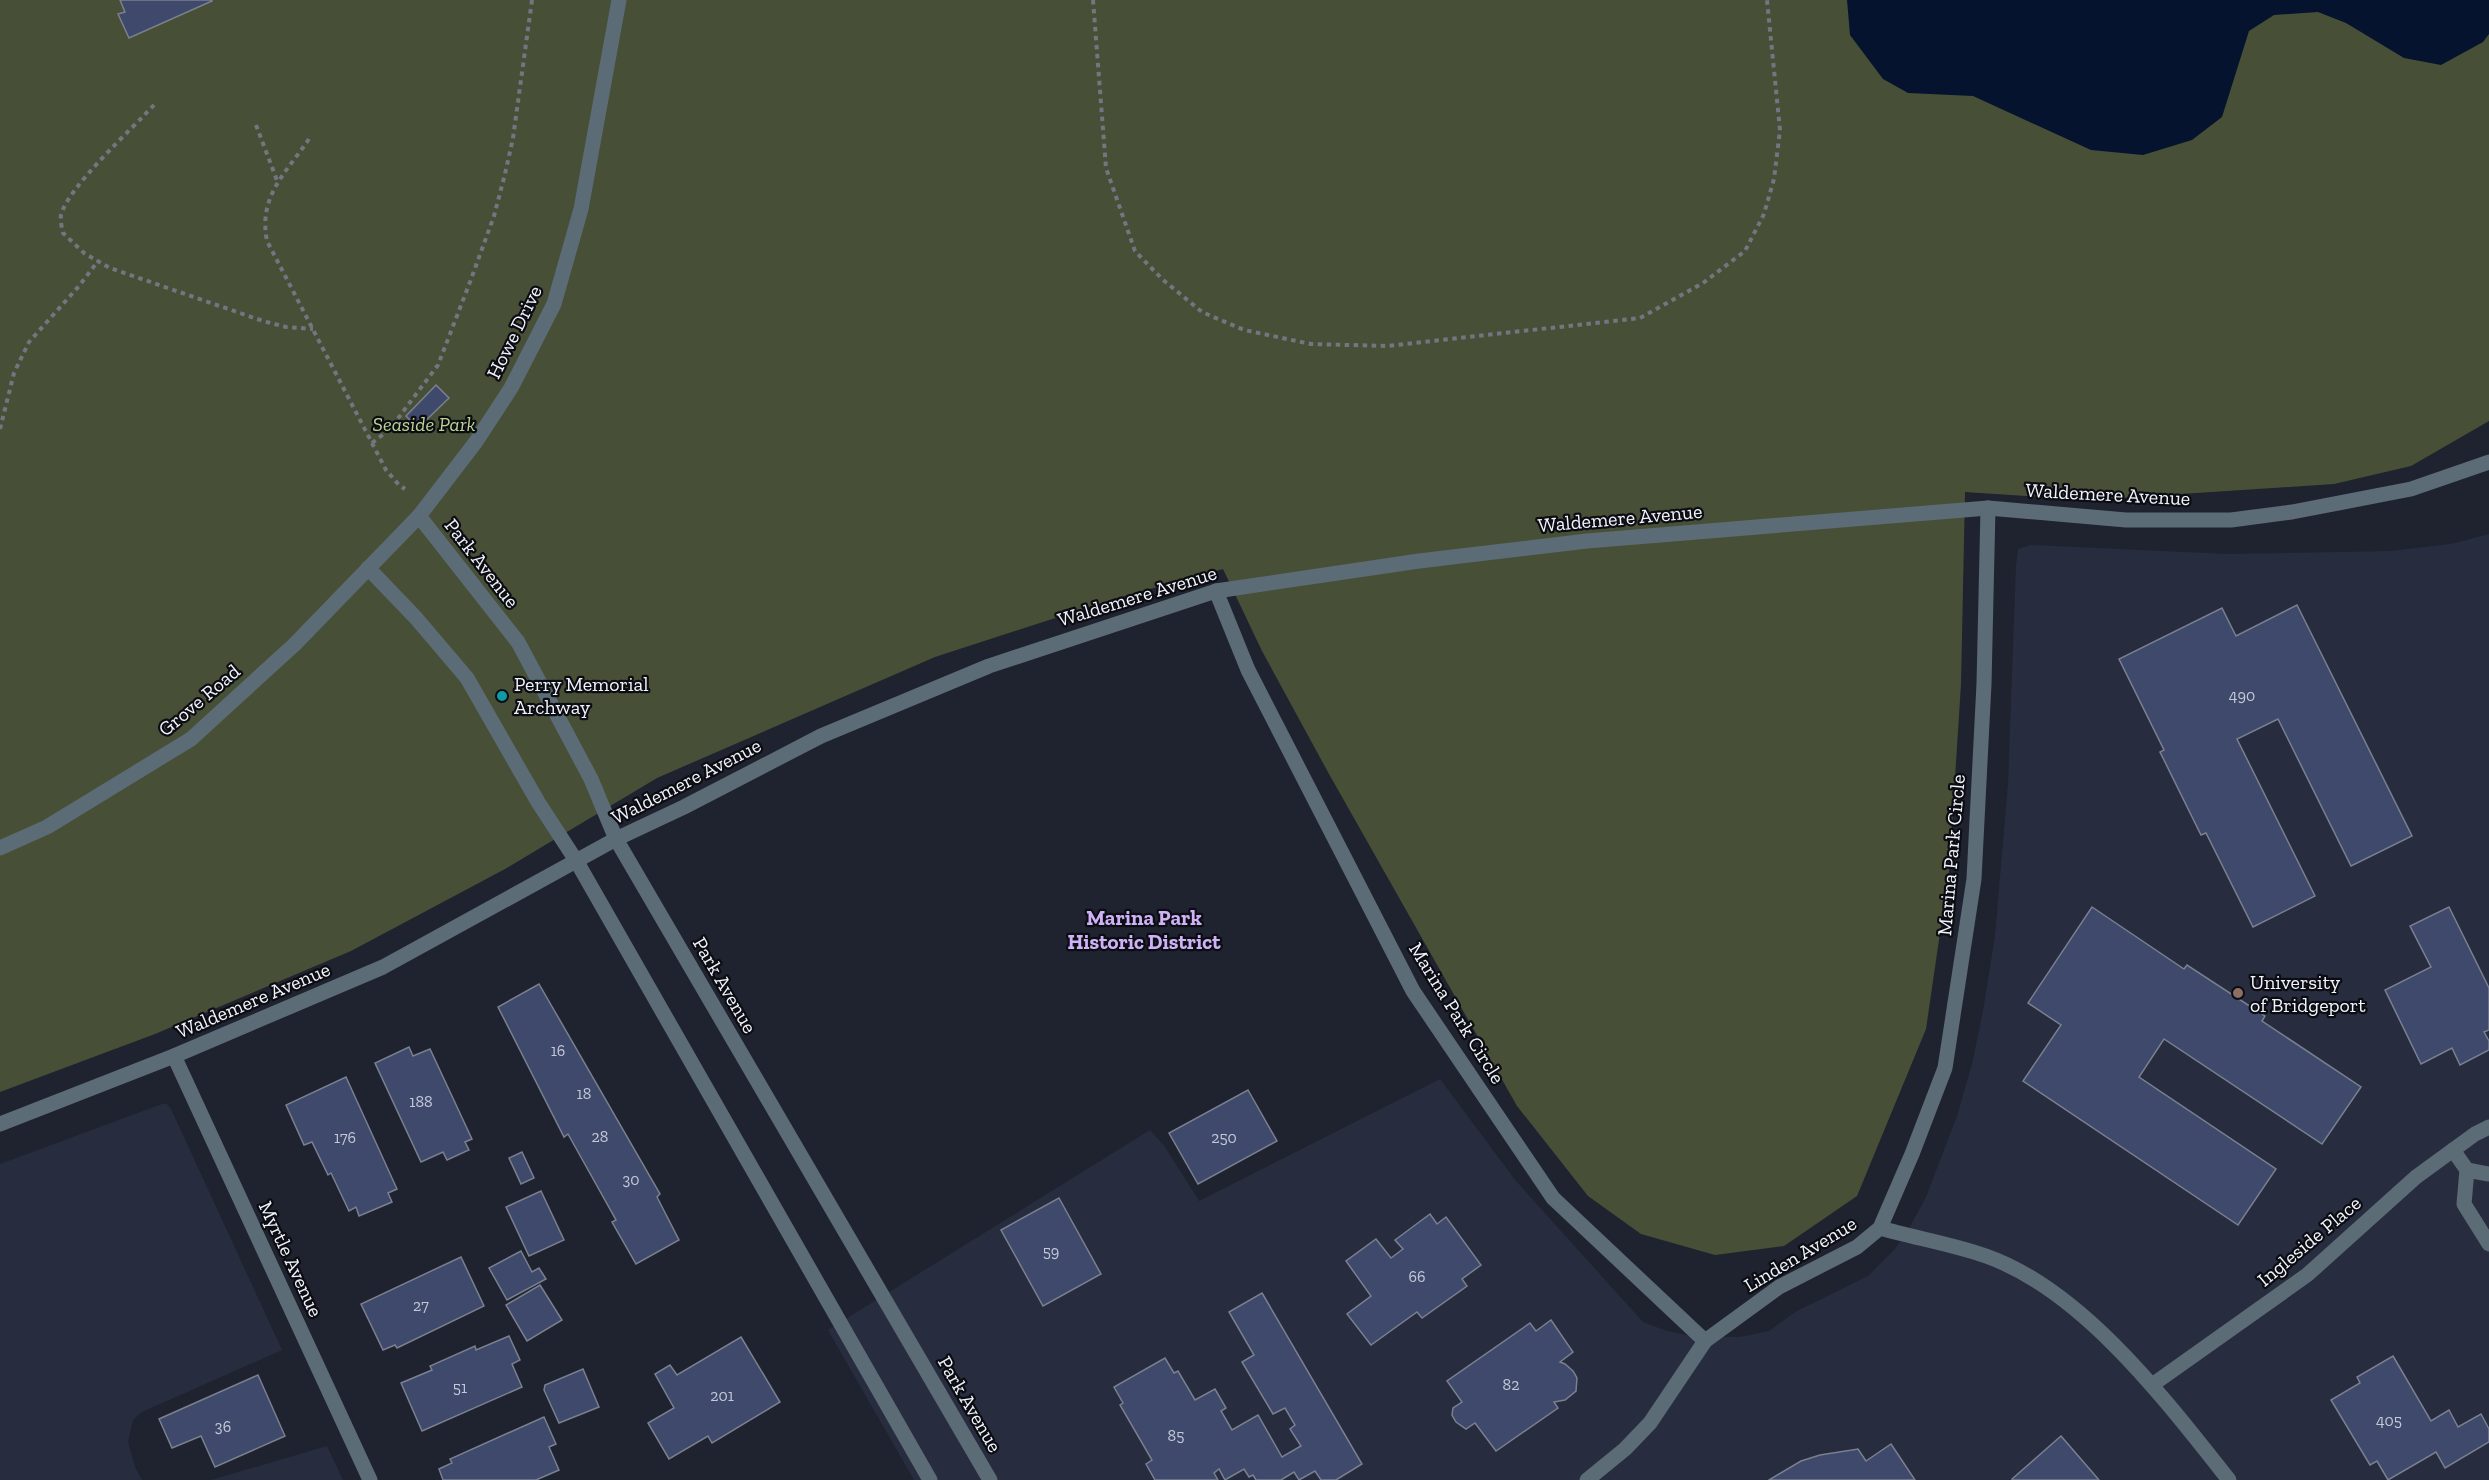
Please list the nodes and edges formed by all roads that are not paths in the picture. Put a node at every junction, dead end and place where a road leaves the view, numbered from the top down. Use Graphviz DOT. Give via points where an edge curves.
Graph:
graph roads {
  1 [pos="619,0"];
  2 [pos="2489,462"];
  3 [pos="1988,508"];
  4 [pos="419,516"];
  5 [pos="368,567"];
  6 [pos="1216,591"];
  7 [pos="616,839"];
  8 [pos="0,848"];
  9 [pos="577,862"];
  10 [pos="174,1056"];
  11 [pos="0,1124"];
  12 [pos="2489,1127"];
  13 [pos="2453,1150"];
  14 [pos="2467,1170"];
  15 [pos="2489,1174"];
  16 [pos="1880,1228"];
  17 [pos="2489,1244"];
  18 [pos="1705,1341"];
  19 [pos="2152,1385"];
  20 [pos="370,1480"];
  21 [pos="930,1480"];
  22 [pos="990,1480"];
  23 [pos="1587,1480"];
  24 [pos="2229,1480"];
  1 -- 4 [label="street, Howe Drive" via="581,209 554,304 511,388"];
  2 -- 3 [label="street, Waldemere Avenue" via="2411,489 2231,520 2126,520"];
  3 -- 6 [label="street, Waldemere Avenue" via="1587,541"];
  3 -- 16 [label="street, Marina Park Circle" via="1974,879 1945,1068"];
  4 -- 5 [label="street, Howe Drive"];
  4 -- 7 [label="street, Park Avenue" via="518,642 591,780"];
  5 -- 8 [label="street, Grove Road" via="296,644 191,739 47,827"];
  5 -- 9 [label="street" via="467,678"];
  6 -- 7 [label="street, Waldemere Avenue" via="968,675 821,736"];
  6 -- 18 [label="street, Marina Park Circle" via="1248,670 1413,991 1553,1198"];
  7 -- 9 [label="street, Waldemere Avenue"];
  7 -- 22 [label="street, Park Avenue"];
  9 -- 10 [label="street, Waldemere Avenue" via="383,967"];
  9 -- 21 [label="street"];
  10 -- 11 [label="street, Waldemere Avenue"];
  10 -- 20 [label="street, Myrtle Avenue"];
  12 -- 13 [label="street, Ingleside Place"];
  13 -- 14 [label="street"];
  13 -- 19 [label="street, Ingleside Place" via="2416,1177 2307,1275"];
  14 -- 15 [label="street"];
  14 -- 17 [label="street" via="2464,1204"];
  16 -- 18 [label="street, Linden Avenue" via="1857,1247 1779,1287"];
  16 -- 19 [label="street, Linden Avenue" via="1987,1257 2033,1279 2071,1305"];
  18 -- 23 [label="street, Linden Avenue" via="1650,1423"];
  19 -- 24 [label="street, Linden Avenue"];
}
